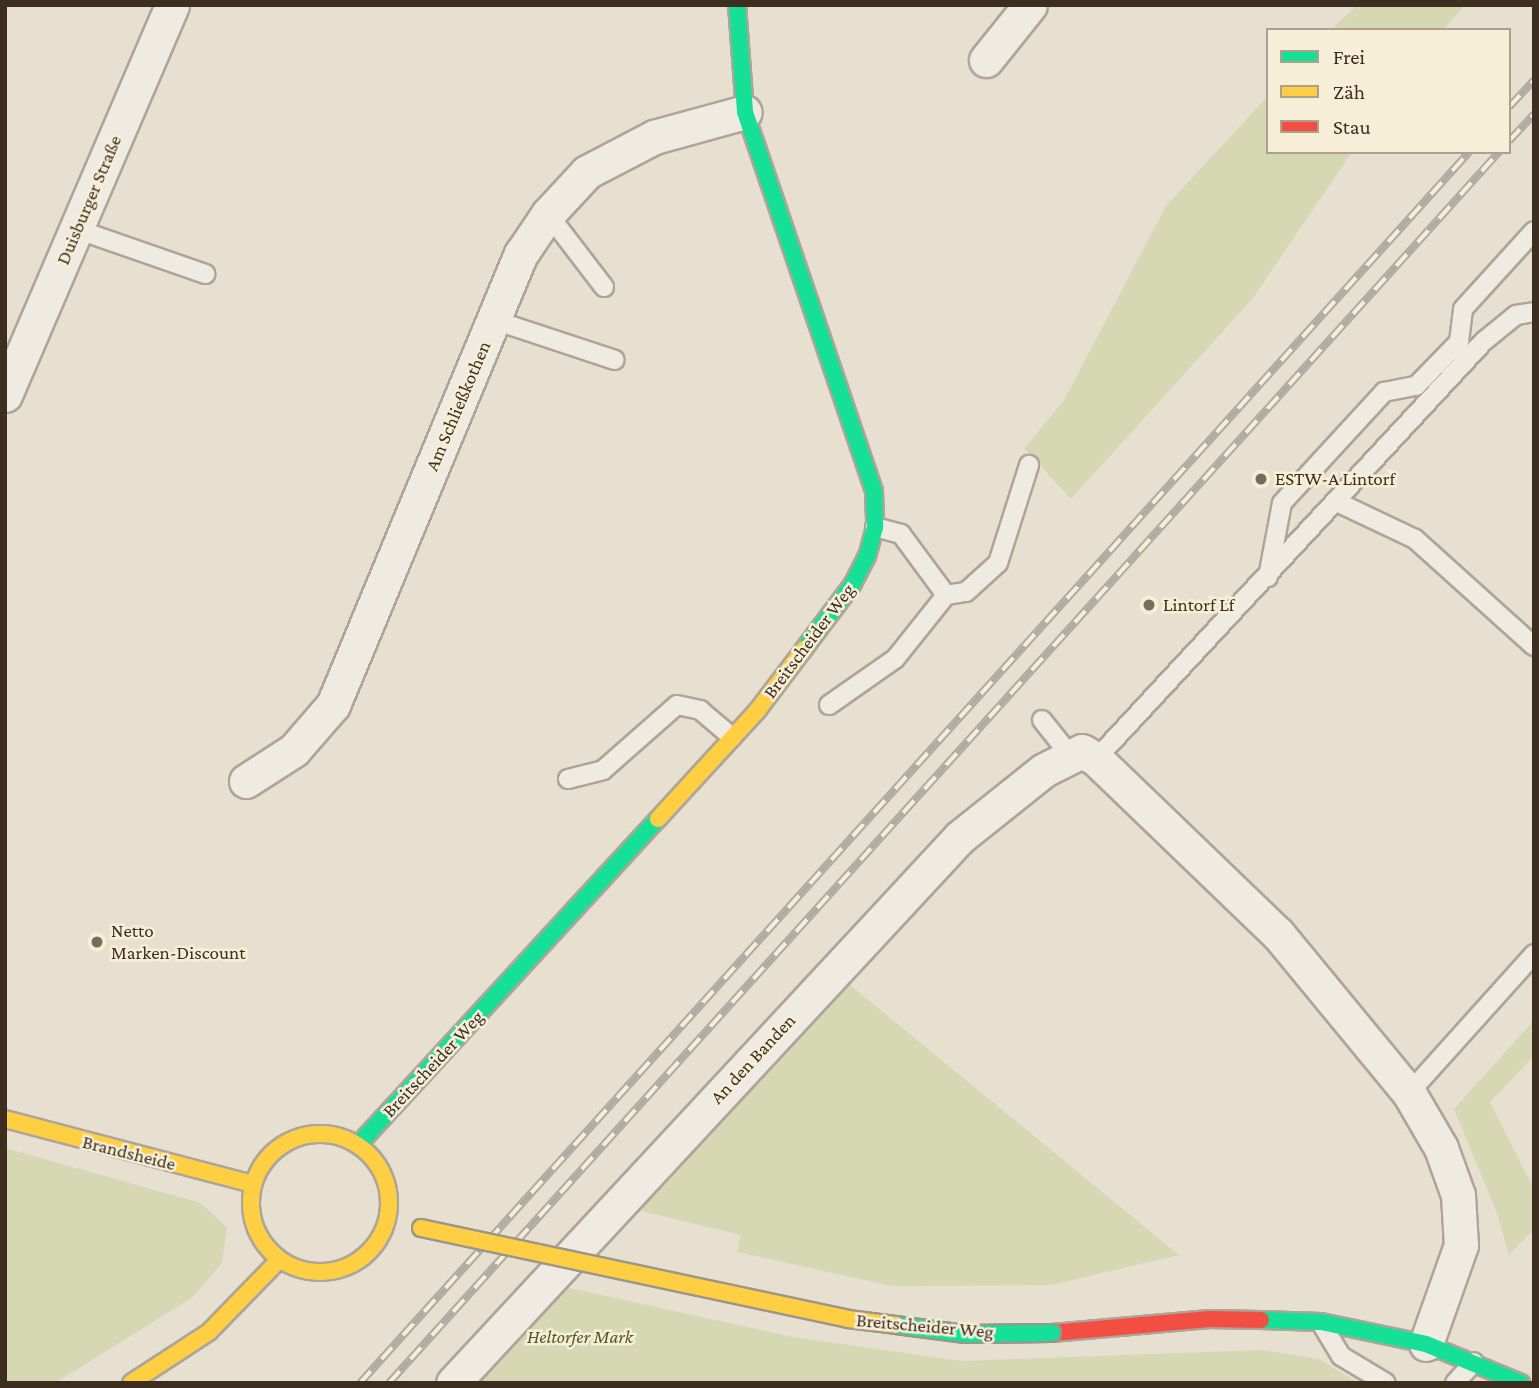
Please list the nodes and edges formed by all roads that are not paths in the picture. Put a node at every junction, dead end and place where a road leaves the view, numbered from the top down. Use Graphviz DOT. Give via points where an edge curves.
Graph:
graph roads {
  1 [pos="172,5"];
  2 [pos="737,5"];
  3 [pos="1030,5"];
  4 [pos="986,60"];
  5 [pos="745,111"];
  6 [pos="548,215"];
  7 [pos="76,229"];
  8 [pos="1534,231"];
  9 [pos="205,274"];
  10 [pos="604,287"];
  11 [pos="1534,312"];
  12 [pos="494,320"];
  13 [pos="615,360"];
  14 [pos="5,395"];
  15 [pos="1029,465"];
  16 [pos="1337,502"];
  17 [pos="875,527"];
  18 [pos="1268,577"];
  19 [pos="946,595"];
  20 [pos="1534,646"];
  21 [pos="829,705"];
  22 [pos="1042,720"];
  23 [pos="732,737"];
  24 [pos="1083,756"];
  25 [pos="568,779"];
  26 [pos="246,781"];
  27 [pos="1534,954"];
  28 [pos="1409,1093"];
  29 [pos="5,1119"];
  30 [pos="358,1145"];
  31 [pos="253,1184"];
  32 [pos="388,1222"];
  33 [pos="279,1260"];
  34 [pos="1321,1322"];
  35 [pos="1426,1344"];
  36 [pos="1474,1362"];
  37 [pos="131,1383"];
  38 [pos="453,1383"];
  39 [pos="1386,1383"];
  40 [pos="1455,1383"];
  41 [pos="1521,1383"];
  1 -- 7 [label="street, Duisburger Straße"];
  2 -- 5 [label="main road, Breitscheider Weg"];
  3 -- 4 [label="street"];
  5 -- 6 [label="street, Am Schließkothen" via="654,137 587,172"];
  5 -- 17 [label="main road, Breitscheider Weg" via="859,433 874,491"];
  6 -- 10 [label="lane"];
  6 -- 12 [label="street, Am Schließkothen" via="522,254"];
  7 -- 9 [label="lane"];
  7 -- 14 [label="street, Duisburger Straße"];
  8 -- 18 [label="lane" via="1463,309 1459,342 1416,386 1384,392 1282,503"];
  11 -- 16 [label="lane" via="1516,315 1484,341"];
  12 -- 13 [label="lane"];
  12 -- 26 [label="street, Am Schließkothen" via="333,705 294,750"];
  15 -- 19 [label="lane" via="998,564 966,592"];
  16 -- 18 [label="lane"];
  16 -- 20 [label="lane" via="1415,540"];
  17 -- 19 [label="lane" via="901,534"];
  17 -- 23 [label="main road, Breitscheider Weg" via="852,585"];
  18 -- 24 [label="lane"];
  19 -- 21 [label="lane" via="895,659"];
  22 -- 24 [label="lane"];
  23 -- 25 [label="lane" via="700,710 677,705 603,770"];
  23 -- 30 [label="main road, Breitscheider Weg"];
  24 -- 28 [label="street" via="1278,934"];
  24 -- 38 [label="street, An den Banden" via="960,837"];
  27 -- 28 [label="lane"];
  28 -- 35 [label="street" via="1441,1148 1458,1195 1461,1245"];
  29 -- 31 [label="main road, Brandsheide"];
  30 -- 31 [label="main road" via="337,1135 294,1138 268,1157"];
  30 -- 32 [label="main road" via="384,1178"];
  31 -- 33 [label="main road" via="254,1226"];
  32 -- 33 [label="main road" via="376,1246 356,1264 330,1273 303,1272"];
  32 -- 34 [label="main road, Breitscheider Weg, bridge" via="848,1320 965,1334 1052,1333 1209,1319"];
  33 -- 37 [label="main road" via="209,1332"];
  34 -- 35 [label="main road, Breitscheider Weg"];
  34 -- 39 [label="lane" via="1341,1356"];
  35 -- 36 [label="main road, Breitscheider Weg"];
  36 -- 40 [label="lane"];
  36 -- 41 [label="main road, Breitscheider Weg"];
}
